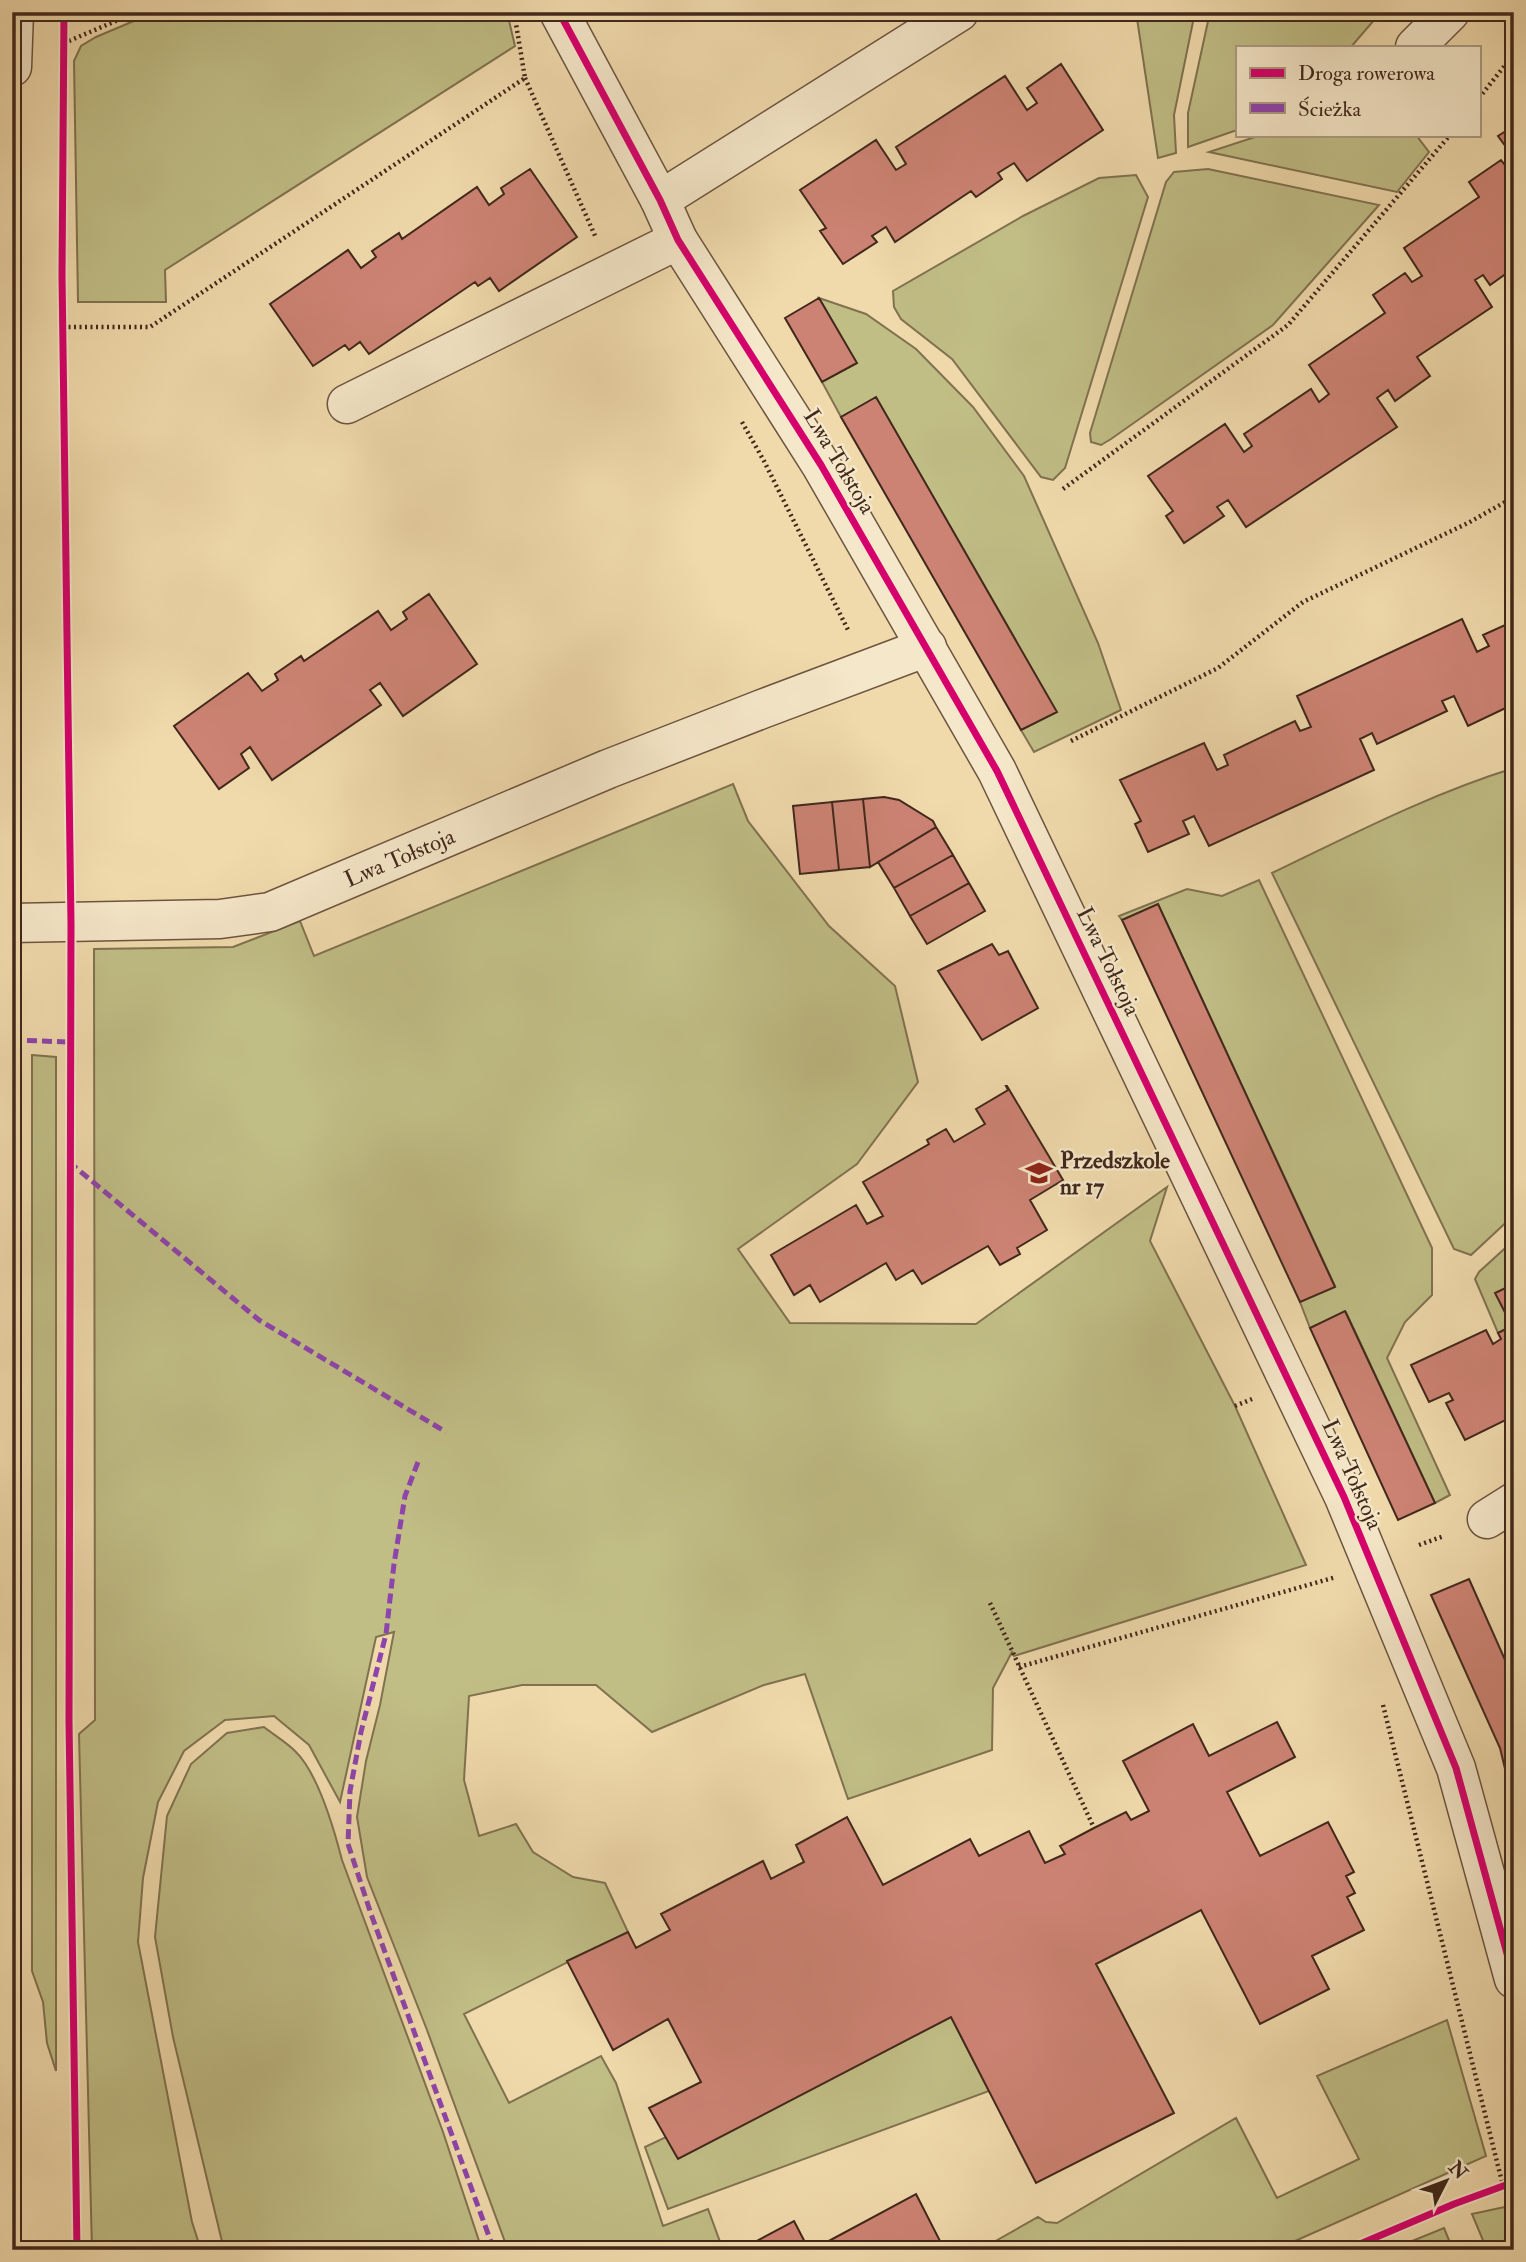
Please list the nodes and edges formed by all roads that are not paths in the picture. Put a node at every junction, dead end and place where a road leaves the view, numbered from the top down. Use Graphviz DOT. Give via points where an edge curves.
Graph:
graph roads {
  1 [pos="14,12"];
  2 [pos="559,12"];
  3 [pos="959,12"];
  4 [pos="1450,12"];
  5 [pos="1416,46"];
  6 [pos="12,67"];
  7 [pos="660,200"];
  8 [pos="678,240"];
  9 [pos="347,404"];
  10 [pos="927,648"];
  11 [pos="12,923"];
  12 [pos="1514,1979"];
  1 -- 6 [label="street"];
  2 -- 7 [label="street, Lwa Tołstoja"];
  3 -- 7 [label="street"];
  4 -- 5 [label="street"];
  7 -- 8 [label="street, Lwa Tołstoja"];
  8 -- 9 [label="street"];
  8 -- 10 [label="street, Lwa Tołstoja" via="807,443"];
  10 -- 11 [label="street, Lwa Tołstoja" via="608,769 270,912 220,919"];
  10 -- 12 [label="street, Lwa Tołstoja" via="997,771 1344,1497 1456,1768"];
}
